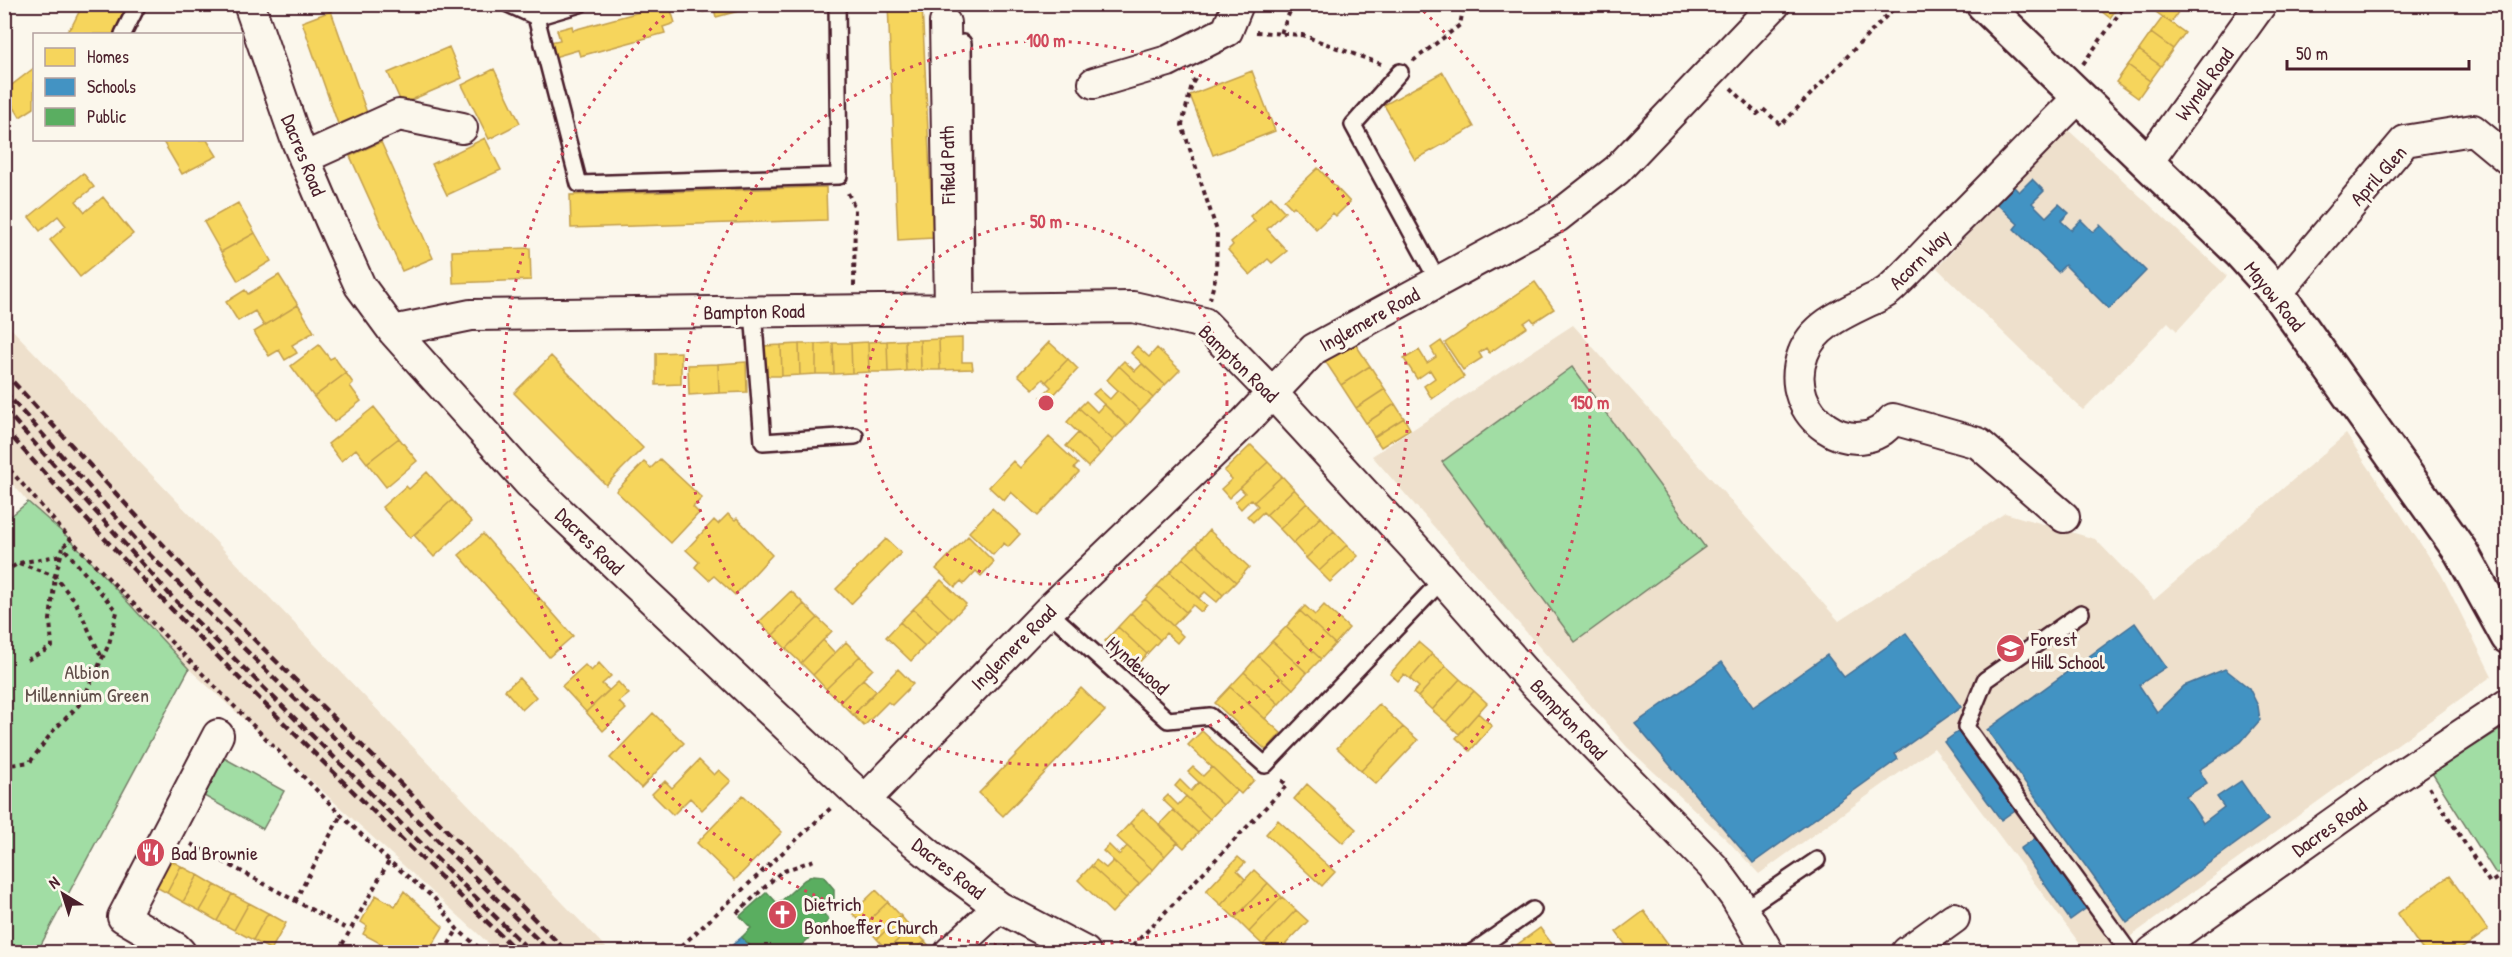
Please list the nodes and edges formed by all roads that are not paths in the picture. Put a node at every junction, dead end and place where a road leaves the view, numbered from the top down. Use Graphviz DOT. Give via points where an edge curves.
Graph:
graph roads {
  1 [pos="138,4"];
  2 [pos="249,4"];
  3 [pos="508,4"];
  4 [pos="580,4"];
  5 [pos="837,4"];
  6 [pos="1775,4"];
  7 [pos="1983,4"];
  8 [pos="2261,4"];
  9 [pos="536,17"];
  10 [pos="1233,18"];
  11 [pos="124,33"];
  12 [pos="954,33"];
  13 [pos="1400,72"];
  14 [pos="1094,83"];
  15 [pos="2072,92"];
  16 [pos="462,128"];
  17 [pos="304,158"];
  18 [pos="2508,159"];
  19 [pos="2147,162"];
  20 [pos="1438,281"];
  21 [pos="2277,293"];
  22 [pos="958,308"];
  23 [pos="753,311"];
  24 [pos="393,331"];
  25 [pos="1272,393"];
  26 [pos="855,436"];
  27 [pos="2064,517"];
  28 [pos="1443,579"];
  29 [pos="1048,611"];
  30 [pos="2081,613"];
  31 [pos="2508,637"];
  32 [pos="2508,704"];
  33 [pos="218,735"];
  34 [pos="859,794"];
  35 [pos="1817,860"];
  36 [pos="999,907"];
  37 [pos="1533,910"];
  38 [pos="1743,910"];
  39 [pos="1954,918"];
  40 [pos="180,952"];
  41 [pos="950,952"];
  42 [pos="1085,952"];
  43 [pos="1473,952"];
  44 [pos="1768,952"];
  45 [pos="1906,952"];
  46 [pos="2129,952"];
  47 [pos="2152,952"];
  1 -- 11 [label="lane"];
  2 -- 17 [label="street, Dacres Road"];
  3 -- 9 [label="lane"];
  4 -- 9 [label="lane"];
  5 -- 9 [label="lane" via="839,176 579,184"];
  6 -- 20 [label="street, Inglemere Road" via="1617,170 1557,216"];
  7 -- 15 [label="street, Mayow Road"];
  8 -- 19 [label="street, Wynell Road"];
  10 -- 14 [label="street" via="1168,61"];
  12 -- 22 [label="street, Fifield Path"];
  13 -- 20 [label="lane" via="1353,125"];
  15 -- 19 [label="street, Mayow Road"];
  15 -- 27 [label="street, Acorn Way" via="1887,292 1820,329 1803,353 1798,381 1805,407 1832,431 1865,437 1883,431 1893,419 1978,444"];
  16 -- 17 [label="street" via="399,115"];
  17 -- 24 [label="street, Dacres Road" via="360,286"];
  18 -- 21 [label="street, April Glen" via="2473,130 2405,141"];
  19 -- 21 [label="street, Mayow Road"];
  20 -- 25 [label="street, Inglemere Road" via="1314,349"];
  21 -- 31 [label="street, Mayow Road" via="2461,552"];
  22 -- 23 [label="street, Bampton Road"];
  22 -- 25 [label="street, Bampton Road" via="1133,307 1204,323"];
  23 -- 24 [label="street, Bampton Road" via="471,315"];
  23 -- 26 [label="lane" via="763,442"];
  24 -- 34 [label="street, Dacres Road" via="528,483"];
  25 -- 28 [label="street, Bampton Road"];
  25 -- 29 [label="street, Inglemere Road"];
  28 -- 29 [label="lane, Hyndewood" via="1265,765 1210,716 1168,720"];
  28 -- 38 [label="street, Bampton Road" via="1533,682 1714,868"];
  29 -- 34 [label="street, Inglemere Road"];
  30 -- 46 [label="lane" via="1985,680 1966,727"];
  32 -- 47 [label="street, Dacres Road"];
  33 -- 40 [label="street" via="123,916"];
  34 -- 36 [label="street, Dacres Road"];
  35 -- 38 [label="lane"];
  36 -- 41 [label="street"];
  36 -- 42 [label="street, Dacres Road"];
  37 -- 43 [label="lane"];
  38 -- 44 [label="street, Bampton Road"];
  39 -- 45 [label="street"];
}
